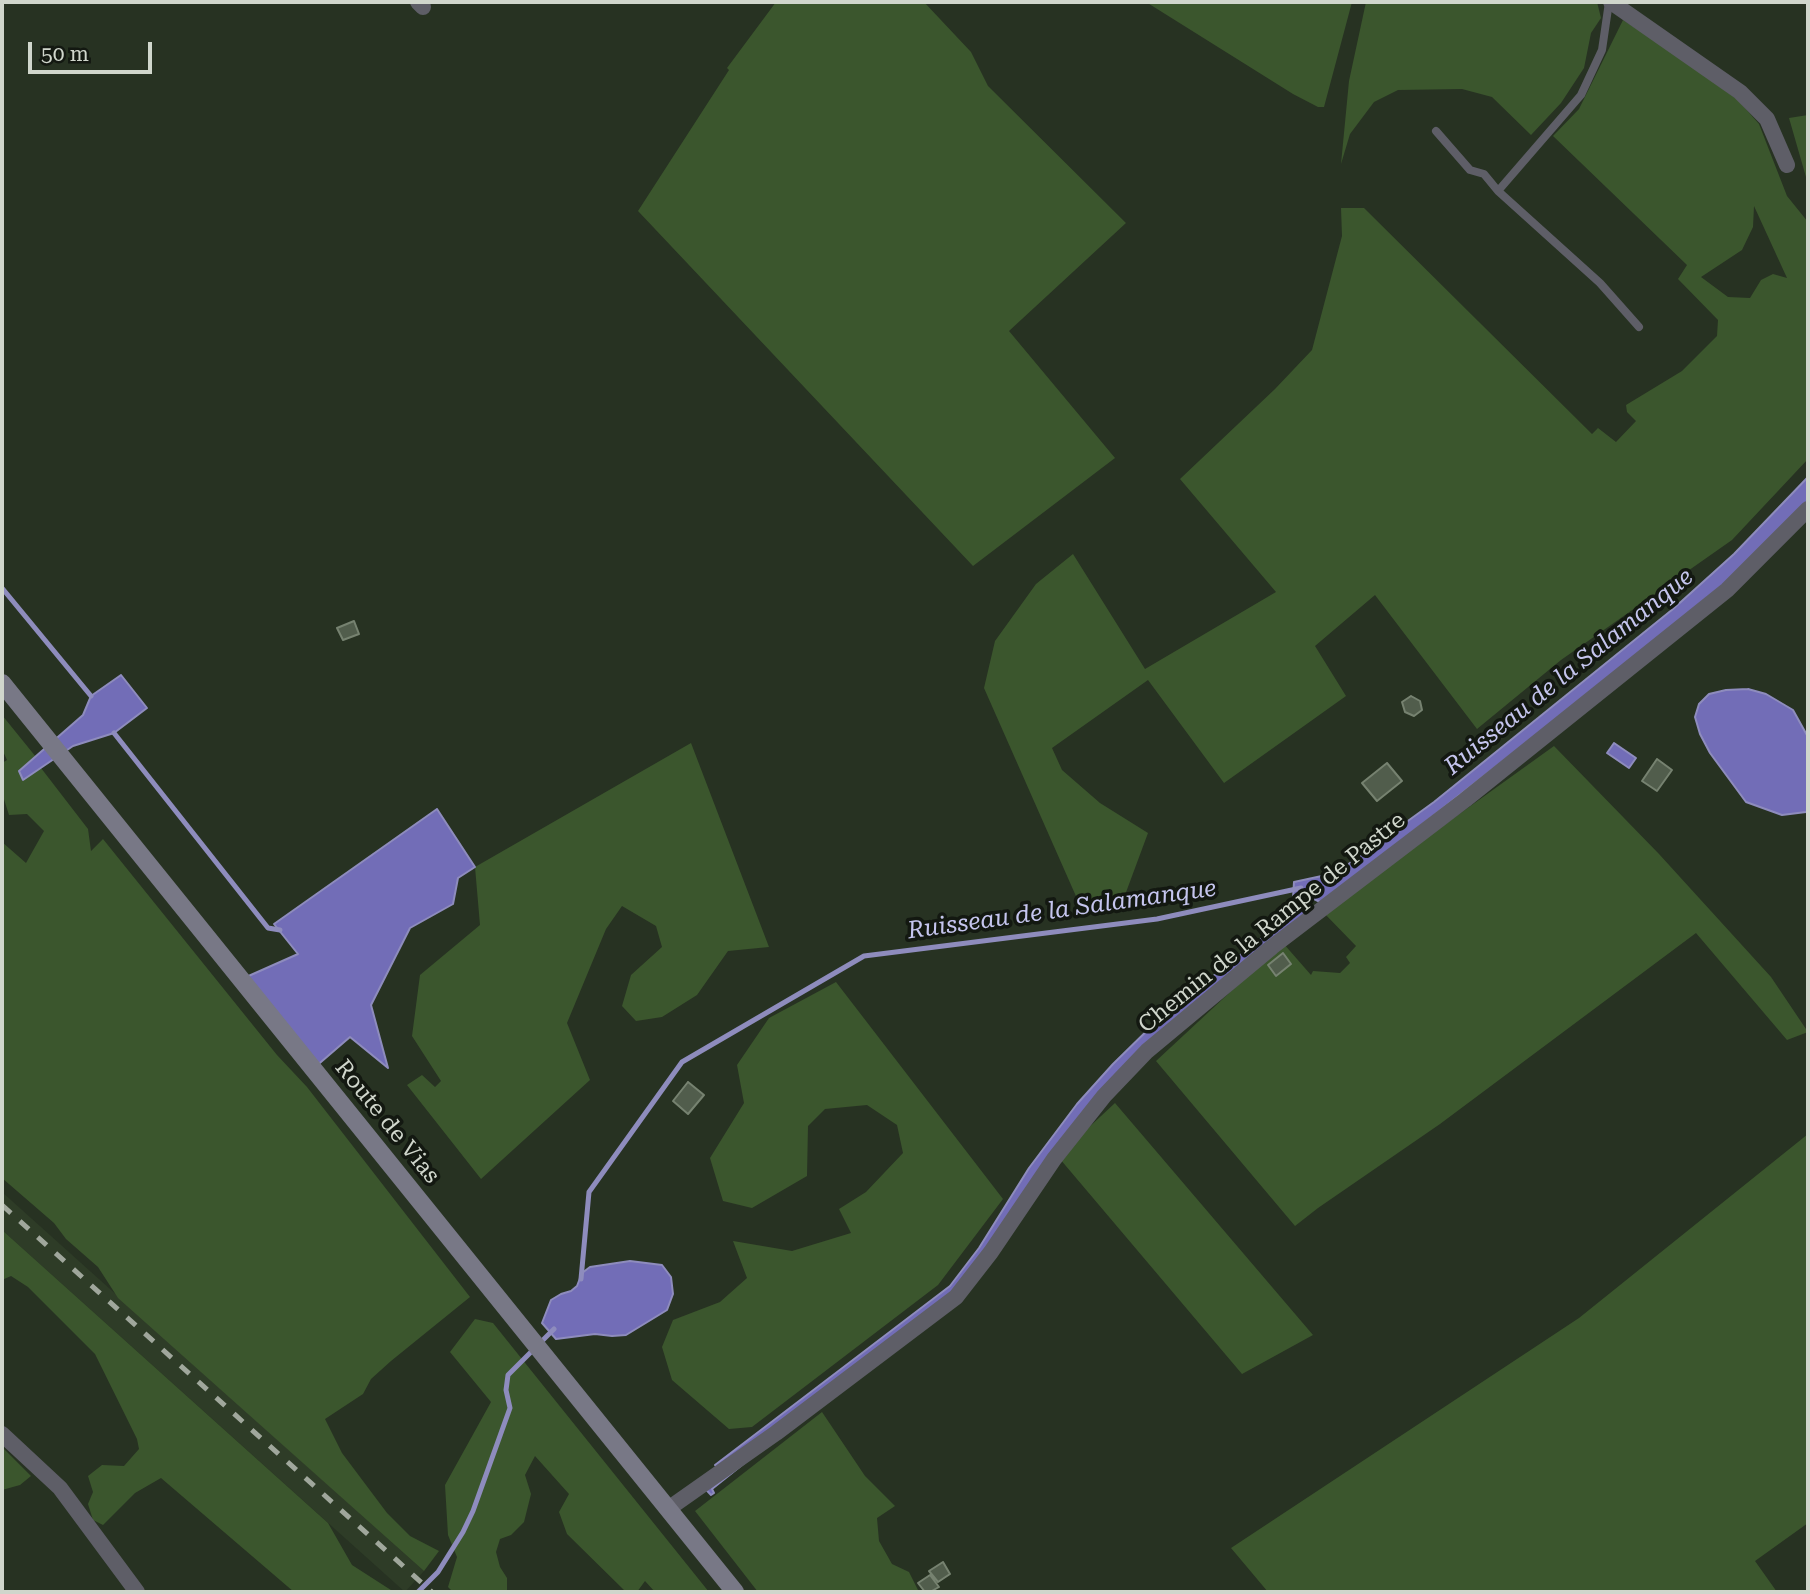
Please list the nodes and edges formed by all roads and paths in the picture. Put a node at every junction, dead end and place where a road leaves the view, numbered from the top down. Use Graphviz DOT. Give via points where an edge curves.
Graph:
graph roads {
  1 [pos="1610,2"];
  2 [pos="1436,131"];
  3 [pos="1787,165"];
  4 [pos="1498,191"];
  5 [pos="1639,327"];
  6 [pos="1808,509"];
  7 [pos="2,683"];
  8 [pos="2,1434"];
  9 [pos="668,1509"];
  10 [pos="137,1592"];
  11 [pos="735,1592"];
  1 -- 3 [label="street" via="1740,92 1767,119"];
  1 -- 4 [label="lane" via="1602,50 1581,95"];
  2 -- 4 [label="lane" via="1470,170 1484,174"];
  4 -- 5 [label="lane" via="1600,283"];
  6 -- 9 [label="street, Chemin de la Rampe de Pastre" via="1727,590 1272,947 1147,1051 1054,1159 956,1297"];
  7 -- 9 [label="main road, Route de Vias"];
  8 -- 10 [label="street" via="60,1488"];
  9 -- 11 [label="main road, Route de Vias"];
}
